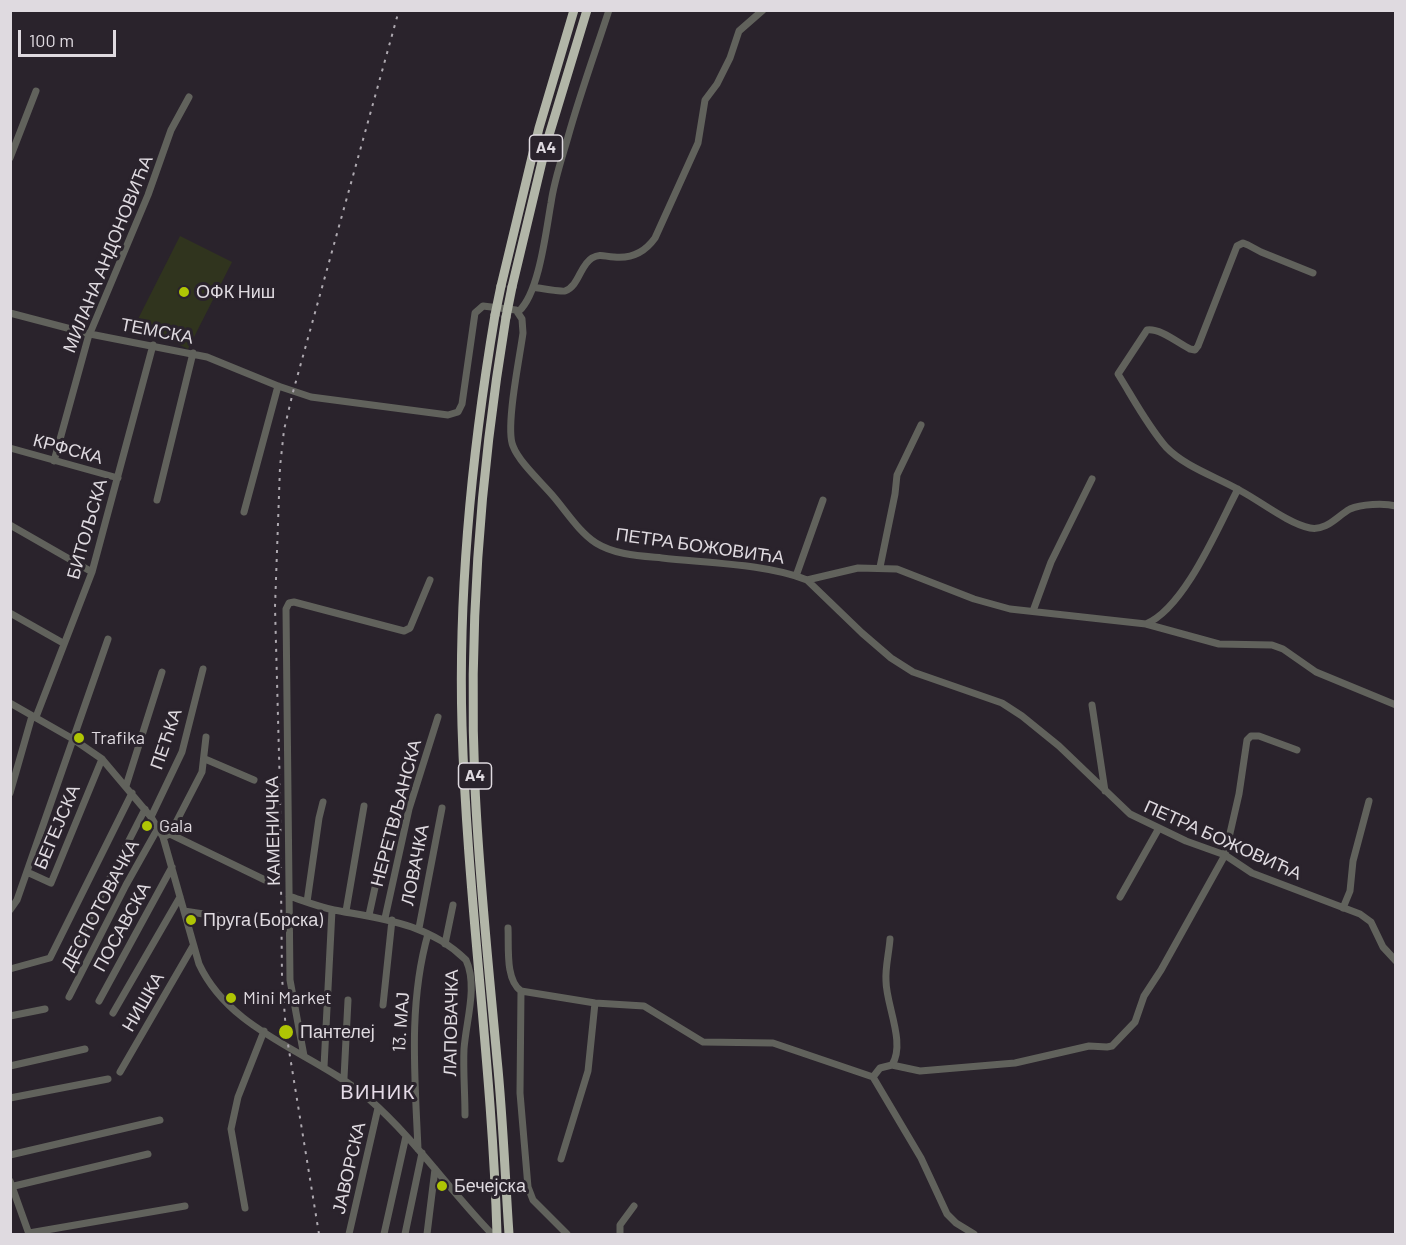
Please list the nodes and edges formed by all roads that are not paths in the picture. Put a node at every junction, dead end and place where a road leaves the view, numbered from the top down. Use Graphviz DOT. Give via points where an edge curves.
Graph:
graph roads {
  1 [pos="574,10"];
  2 [pos="587,10"];
  3 [pos="609,10"];
  4 [pos="763,10"];
  5 [pos="36,91"];
  6 [pos="189,97"];
  7 [pos="10,158"];
  8 [pos="1313,273"];
  9 [pos="533,286"];
  10 [pos="519,311"];
  11 [pos="10,313"];
  12 [pos="90,334"];
  13 [pos="153,345"];
  14 [pos="193,353"];
  15 [pos="278,386"];
  16 [pos="921,425"];
  17 [pos="10,448"];
  18 [pos="54,461"];
  19 [pos="117,478"];
  20 [pos="1092,479"];
  21 [pos="1238,489"];
  22 [pos="157,500"];
  23 [pos="823,500"];
  24 [pos="1395,506"];
  25 [pos="244,512"];
  26 [pos="10,525"];
  27 [pos="880,567"];
  28 [pos="92,572"];
  29 [pos="796,576"];
  30 [pos="430,580"];
  31 [pos="807,580"];
  32 [pos="1033,611"];
  33 [pos="10,613"];
  34 [pos="1146,624"];
  35 [pos="108,639"];
  36 [pos="63,643"];
  37 [pos="203,669"];
  38 [pos="162,672"];
  39 [pos="10,703"];
  40 [pos="1092,705"];
  41 [pos="1395,705"];
  42 [pos="34,716"];
  43 [pos="438,717"];
  44 [pos="206,737"];
  45 [pos="73,739"];
  46 [pos="1297,750"];
  47 [pos="102,759"];
  48 [pos="205,759"];
  49 [pos="254,780"];
  50 [pos="126,786"];
  51 [pos="1105,791"];
  52 [pos="10,793"];
  53 [pos="132,793"];
  54 [pos="1369,801"];
  55 [pos="323,802"];
  56 [pos="364,806"];
  57 [pos="442,808"];
  58 [pos="145,809"];
  59 [pos="151,817"];
  60 [pos="158,828"];
  61 [pos="1159,828"];
  62 [pos="166,835"];
  63 [pos="383,851"];
  64 [pos="1225,855"];
  65 [pos="172,867"];
  66 [pos="27,872"];
  67 [pos="265,880"];
  68 [pos="289,896"];
  69 [pos="180,897"];
  70 [pos="1120,897"];
  71 [pos="307,902"];
  72 [pos="453,905"];
  73 [pos="1343,908"];
  74 [pos="10,910"];
  75 [pos="332,910"];
  76 [pos="184,911"];
  77 [pos="346,911"];
  78 [pos="369,915"];
  79 [pos="389,919"];
  80 [pos="243,920"];
  81 [pos="419,928"];
  82 [pos="508,928"];
  83 [pos="428,934"];
  84 [pos="890,939"];
  85 [pos="445,944"];
  86 [pos="193,946"];
  87 [pos="1395,961"];
  88 [pos="66,964"];
  89 [pos="10,969"];
  90 [pos="521,991"];
  91 [pos="69,997"];
  92 [pos="348,1000"];
  93 [pos="99,1001"];
  94 [pos="595,1003"];
  95 [pos="383,1005"];
  96 [pos="45,1009"];
  97 [pos="113,1013"];
  98 [pos="10,1016"];
  99 [pos="264,1031"];
  100 [pos="85,1049"];
  101 [pos="304,1056"];
  102 [pos="892,1065"];
  103 [pos="10,1066"];
  104 [pos="324,1067"];
  105 [pos="120,1072"];
  106 [pos="873,1077"];
  107 [pos="344,1078"];
  108 [pos="108,1079"];
  109 [pos="10,1098"];
  110 [pos="378,1108"];
  111 [pos="465,1115"];
  112 [pos="160,1120"];
  113 [pos="406,1136"];
  114 [pos="420,1151"];
  115 [pos="148,1154"];
  116 [pos="10,1155"];
  117 [pos="561,1159"];
  118 [pos="435,1169"];
  119 [pos="11,1185"];
  120 [pos="185,1206"];
  121 [pos="634,1206"];
  122 [pos="245,1208"];
  123 [pos="29,1234"];
  124 [pos="349,1234"];
  125 [pos="384,1234"];
  126 [pos="405,1234"];
  127 [pos="427,1234"];
  128 [pos="494,1234"];
  129 [pos="509,1234"];
  130 [pos="567,1234"];
  131 [pos="621,1234"];
  132 [pos="974,1234"];
  1 -- 128 [label="highway, A4, bridge" via="537,136 495,315 481,401 465,565 462,663 466,824 494,1163"];
  2 -- 129 [label="highway, A4, bridge" via="542,162 512,287 489,427 479,522 474,718 477,819"];
  3 -- 9 [label="street" via="568,137"];
  4 -- 9 [label="street" via="740,31 717,84 705,100 698,143 648,248 640,254 594,256 565,291"];
  5 -- 7 [label="street"];
  6 -- 12 [label="street, МИЛАНА АНДОНОВИЋА" via="171,130"];
  8 -- 21 [label="street" via="1243,243 1237,246 1195,350 1147,330 1118,374 1168,449"];
  9 -- 10 [label="street"];
  10 -- 15 [label="street, ТЕМСКА" via="486,306 475,313 462,404 453,414 311,397"];
  10 -- 29 [label="street, ПЕТРА БОЖОВИЋА" via="523,333 511,443 587,536 612,550 635,555"];
  11 -- 12 [label="street, ТЕМСКА"];
  12 -- 13 [label="street, ТЕМСКА"];
  12 -- 18 [label="street, МИЛАНА АНДОНОВИЋА"];
  13 -- 14 [label="street, ТЕМСКА"];
  13 -- 19 [label="street, БИТОЉСКА"];
  14 -- 15 [label="street, ТЕМСКА"];
  14 -- 22 [label="street"];
  15 -- 25 [label="street"];
  16 -- 27 [label="street" via="897,475"];
  17 -- 18 [label="street, КРФСКА"];
  18 -- 19 [label="street, КРФСКА"];
  19 -- 28 [label="street, БИТОЉСКА"];
  20 -- 32 [label="street"];
  21 -- 24 [label="street" via="1309,528 1323,527 1362,506"];
  21 -- 34 [label="street" via="1195,572 1161,615"];
  23 -- 29 [label="street"];
  26 -- 28 [label="street"];
  27 -- 31 [label="street"];
  27 -- 32 [label="street" via="897,569 1001,607"];
  28 -- 36 [label="street, БИТОЉСКА"];
  29 -- 31 [label="street, ПЕТРА БОЖОВИЋА"];
  30 -- 68 [label="street, КАМЕНИЧКА" via="410,628 404,631 294,602 288,604"];
  31 -- 51 [label="street, ПЕТРА БОЖОВИЋА" via="891,658 913,672 1002,703 1059,746"];
  32 -- 34 [label="street"];
  33 -- 36 [label="street"];
  34 -- 41 [label="street" via="1219,644 1272,645 1316,672"];
  35 -- 45 [label="street"];
  36 -- 42 [label="street, БИТОЉСКА"];
  37 -- 59 [label="street, ПЕЋКА" via="182,752"];
  38 -- 50 [label="street"];
  39 -- 42 [label="street"];
  40 -- 51 [label="street"];
  42 -- 45 [label="street"];
  42 -- 52 [label="street, БИТОЉСКА"];
  43 -- 79 [label="street, НЕРЕТВЉАНСКА" via="409,809"];
  44 -- 48 [label="street"];
  45 -- 47 [label="street"];
  45 -- 66 [label="street"];
  46 -- 64 [label="street" via="1259,736 1249,738"];
  47 -- 50 [label="street"];
  47 -- 66 [label="street, БЕГЕЈСКА" via="51,883"];
  48 -- 49 [label="street"];
  48 -- 62 [label="street" via="202,772"];
  50 -- 53 [label="street"];
  51 -- 61 [label="street, ПЕТРА БОЖОВИЋА" via="1130,814"];
  53 -- 58 [label="street"];
  53 -- 89 [label="street" via="50,958"];
  54 -- 73 [label="street"];
  55 -- 71 [label="street"];
  56 -- 77 [label="street"];
  57 -- 81 [label="street, ЛОВАЧКА"];
  58 -- 59 [label="street"];
  58 -- 88 [label="street"];
  59 -- 60 [label="street"];
  60 -- 62 [label="street"];
  60 -- 91 [label="street, ДЕСПОТОВАЧКА"];
  61 -- 64 [label="street, ПЕТРА БОЖОВИЋА"];
  61 -- 70 [label="street"];
  62 -- 65 [label="street"];
  62 -- 67 [label="street"];
  63 -- 78 [label="street"];
  64 -- 73 [label="street, ПЕТРА БОЖОВИЋА" via="1252,873"];
  64 -- 102 [label="street" via="1144,996 1135,1022 1112,1046 1089,1046 1016,1063 920,1071"];
  65 -- 69 [label="street"];
  65 -- 93 [label="street, ПОСАВСКА"];
  66 -- 74 [label="street"];
  68 -- 71 [label="street, ЛАПОВАЧКА"];
  68 -- 101 [label="street, КАМЕНИЧКА" via="290,980"];
  69 -- 76 [label="street"];
  69 -- 97 [label="street"];
  71 -- 75 [label="street, ЛАПОВАЧКА"];
  72 -- 85 [label="street, ЛАПОВАЧКА"];
  73 -- 87 [label="street, ПЕТРА БОЖОВИЋА" via="1371,922"];
  75 -- 77 [label="street, ЛАПОВАЧКА"];
  75 -- 104 [label="street"];
  76 -- 80 [label="street"];
  76 -- 86 [label="street"];
  77 -- 78 [label="street, ЛАПОВАЧКА"];
  78 -- 79 [label="street, ЛАПОВАЧКА"];
  79 -- 81 [label="street, ЛАПОВАЧКА"];
  79 -- 95 [label="street, НЕРЕТВЉАНСКА"];
  81 -- 83 [label="street, ЛАПОВАЧКА"];
  82 -- 90 [label="street" via="511,972"];
  83 -- 85 [label="street, ЛАПОВАЧКА"];
  83 -- 114 [label="street, 13. МАЈ" via="415,1020 413,1069"];
  84 -- 102 [label="street" via="885,982 896,1034"];
  85 -- 111 [label="street, ЛАПОВАЧКА" via="466,960 470,973 464,1056"];
  86 -- 99 [label="street" via="206,979 220,998"];
  86 -- 105 [label="street, НИШКА"];
  90 -- 94 [label="street"];
  90 -- 130 [label="street" via="520,1093 528,1187 533,1200"];
  92 -- 107 [label="street"];
  94 -- 106 [label="street" via="644,1006 703,1042 773,1044"];
  94 -- 117 [label="street" via="588,1071"];
  96 -- 98 [label="street"];
  99 -- 101 [label="street"];
  99 -- 122 [label="street" via="237,1097 231,1129"];
  100 -- 103 [label="street"];
  101 -- 104 [label="street"];
  102 -- 106 [label="street" via="880,1068"];
  104 -- 107 [label="street"];
  106 -- 132 [label="street" via="921,1158 947,1214"];
  107 -- 110 [label="street"];
  108 -- 109 [label="street"];
  110 -- 113 [label="street"];
  110 -- 124 [label="street, ЈАВОРСКА"];
  112 -- 116 [label="street"];
  113 -- 114 [label="street"];
  113 -- 125 [label="street"];
  114 -- 118 [label="street"];
  114 -- 126 [label="street, 13. МАЈ"];
  115 -- 119 [label="street"];
  118 -- 127 [label="street"];
  118 -- 128 [label="street"];
  119 -- 123 [label="street"];
  120 -- 123 [label="street"];
  121 -- 131 [label="street" via="620,1225"];
}
